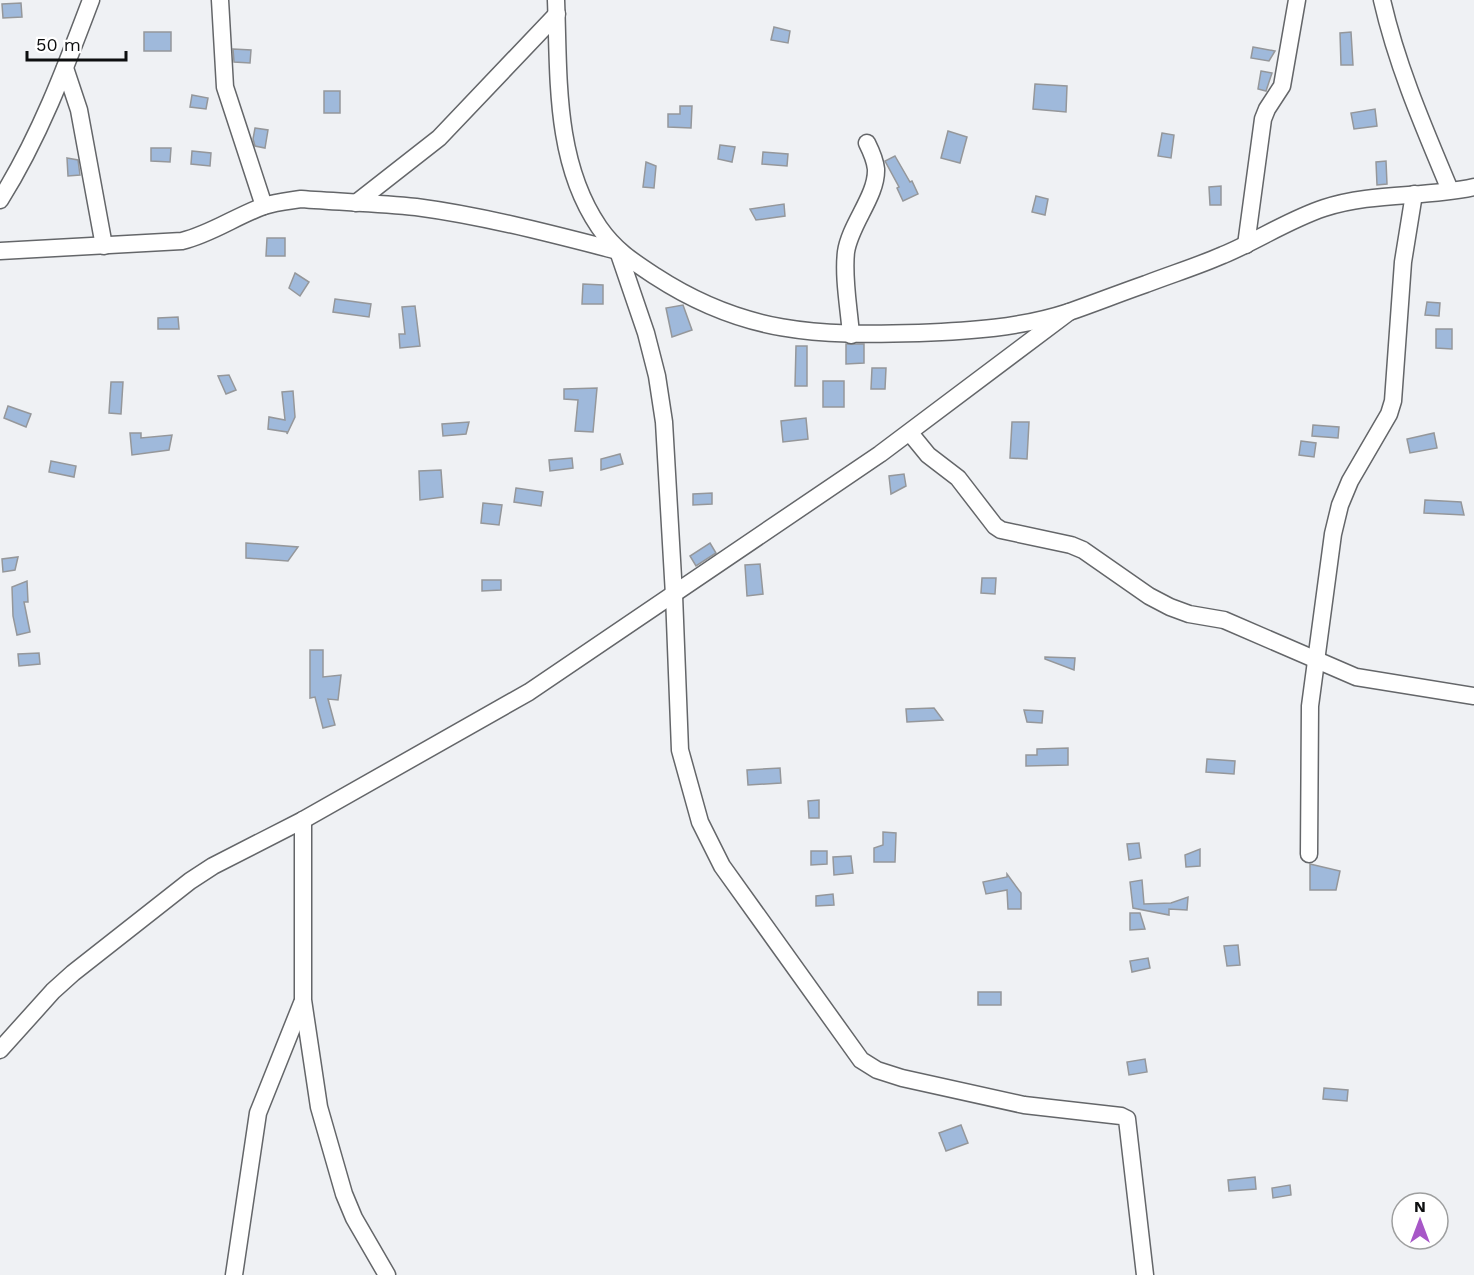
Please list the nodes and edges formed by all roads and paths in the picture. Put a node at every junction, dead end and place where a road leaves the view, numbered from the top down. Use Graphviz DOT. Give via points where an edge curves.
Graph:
graph roads {
  1 [pos="91,0"];
  2 [pos="220,0"];
  3 [pos="1297,0"];
  4 [pos="1382,0"];
  5 [pos="556,7"];
  6 [pos="65,68"];
  7 [pos="867,143"];
  8 [pos="1473,189"];
  9 [pos="1450,190"];
  10 [pos="1414,194"];
  11 [pos="0,200"];
  12 [pos="356,203"];
  13 [pos="264,206"];
  14 [pos="1246,245"];
  15 [pos="104,246"];
  16 [pos="0,251"];
  17 [pos="618,251"];
  18 [pos="1069,312"];
  19 [pos="851,335"];
  20 [pos="910,433"];
  21 [pos="674,595"];
  22 [pos="1315,660"];
  23 [pos="1474,696"];
  24 [pos="303,820"];
  25 [pos="1309,854"];
  26 [pos="303,1000"];
  27 [pos="0,1050"];
  28 [pos="234,1275"];
  29 [pos="387,1275"];
  30 [pos="1145,1275"];
  1 -- 6 [label="street"];
  2 -- 13 [label="street" via="225,87"];
  3 -- 14 [label="street" via="1282,86 1263,119"];
  4 -- 9 [label="street" via="1395,50"];
  5 -- 12 [label="street" via="439,138"];
  5 -- 17 [label="street" via="566,149 578,187 598,225"];
  6 -- 11 [label="street" via="20,169"];
  6 -- 15 [label="street" via="79,110"];
  7 -- 19 [label="street" via="876,169 875,182 847,250"];
  8 -- 9 [label="street"];
  9 -- 10 [label="street"];
  10 -- 14 [label="street" via="1360,199 1325,208"];
  10 -- 22 [label="street" via="1403,262 1393,401 1340,505"];
  12 -- 13 [label="street" via="301,200"];
  12 -- 17 [label="street" via="458,214"];
  13 -- 15 [label="street" via="199,237"];
  14 -- 18 [label="street"];
  15 -- 16 [label="street"];
  17 -- 19 [label="street" via="709,306 758,323 803,332"];
  17 -- 21 [label="street" via="657,376 664,422"];
  18 -- 19 [label="street" via="971,331"];
  18 -- 20 [label="street"];
  20 -- 21 [label="street"];
  20 -- 22 [label="street" via="928,455 958,478 1001,530 1071,545 1170,607 1224,620"];
  21 -- 24 [label="street" via="529,692"];
  21 -- 30 [label="street" via="680,750 705,837 730,878 868,1065 902,1078 1024,1106 1127,1119"];
  22 -- 23 [label="street" via="1365,679"];
  22 -- 25 [label="street" via="1310,706"];
  24 -- 26 [label="street"];
  24 -- 27 [label="street" via="190,881 73,973"];
  26 -- 28 [label="street" via="258,1113"];
  26 -- 29 [label="street" via="323,1126 351,1210"];
}
